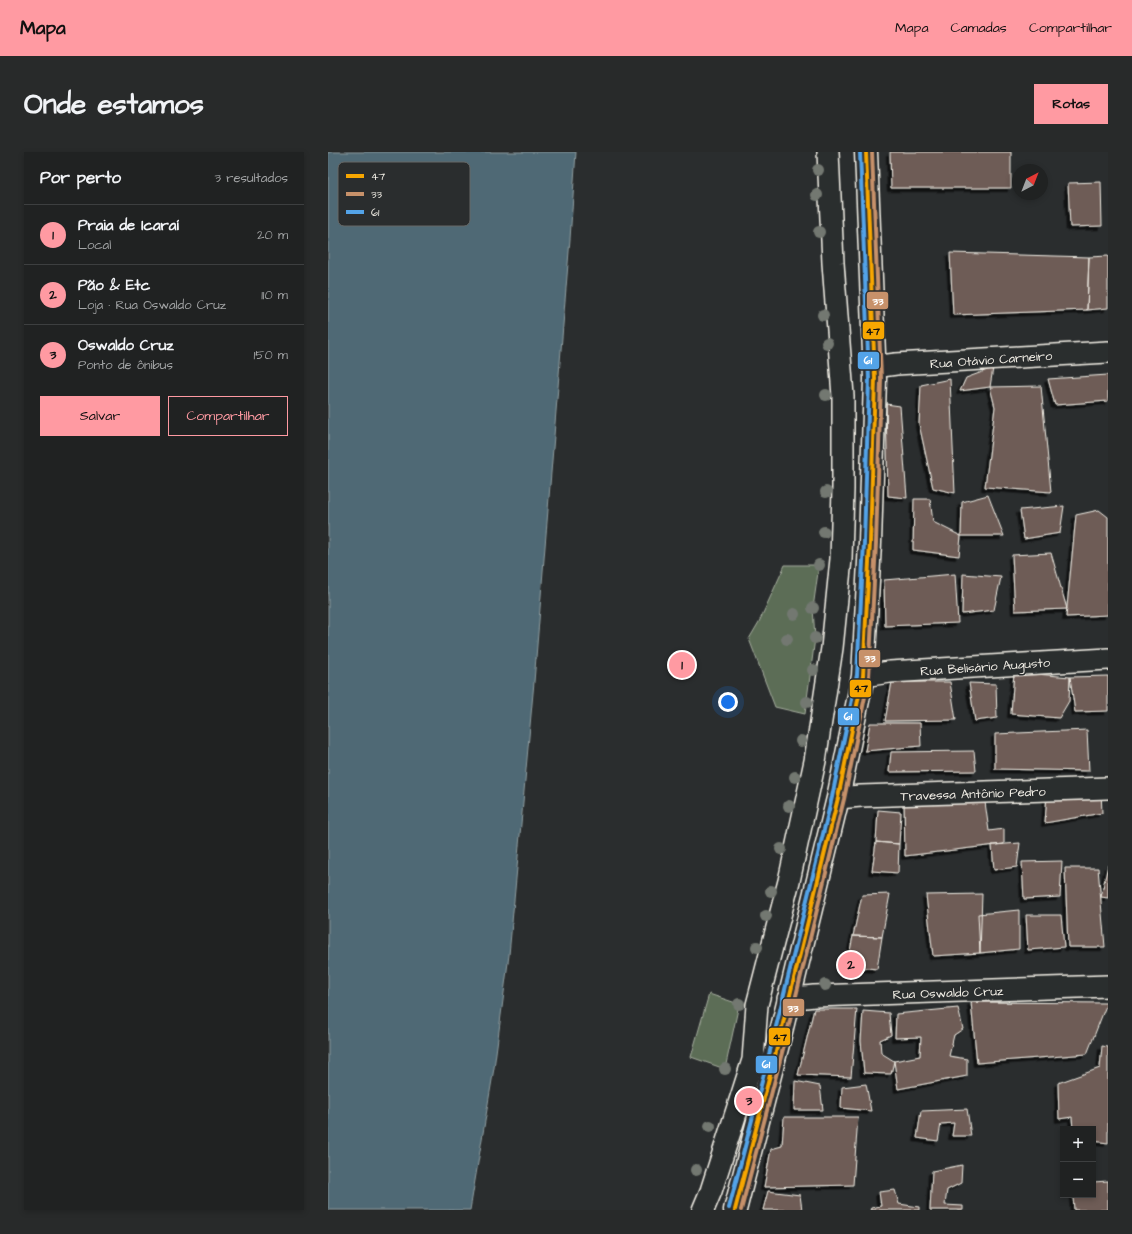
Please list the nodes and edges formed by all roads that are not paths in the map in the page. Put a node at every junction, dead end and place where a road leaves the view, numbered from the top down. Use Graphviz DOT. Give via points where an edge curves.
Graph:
graph roads {
  1 [pos="828,152"];
  2 [pos="866,152"];
  3 [pos="1108,352"];
  4 [pos="874,367"];
  5 [pos="1108,659"];
  6 [pos="863,676"];
  7 [pos="1108,788"];
  8 [pos="838,798"];
  9 [pos="1108,986"];
  10 [pos="788,999"];
  11 [pos="704,1210"];
  12 [pos="735,1210"];
  1 -- 11 [label="street" via="832,263 843,396 841,559 832,648 815,761 789,881 757,1005 753,1060"];
  2 -- 4 [label="main road"];
  3 -- 4 [label="street, Rua Otávio Carneiro"];
  4 -- 6 [label="main road" via="870,543"];
  5 -- 6 [label="street, Rua Belisário Augusto" via="890,672"];
  6 -- 8 [label="main road"];
  7 -- 8 [label="street, Travessa Antônio Pedro"];
  8 -- 10 [label="main road"];
  9 -- 10 [label="street, Rua Oswaldo Cruz"];
  10 -- 12 [label="main road"];
}
